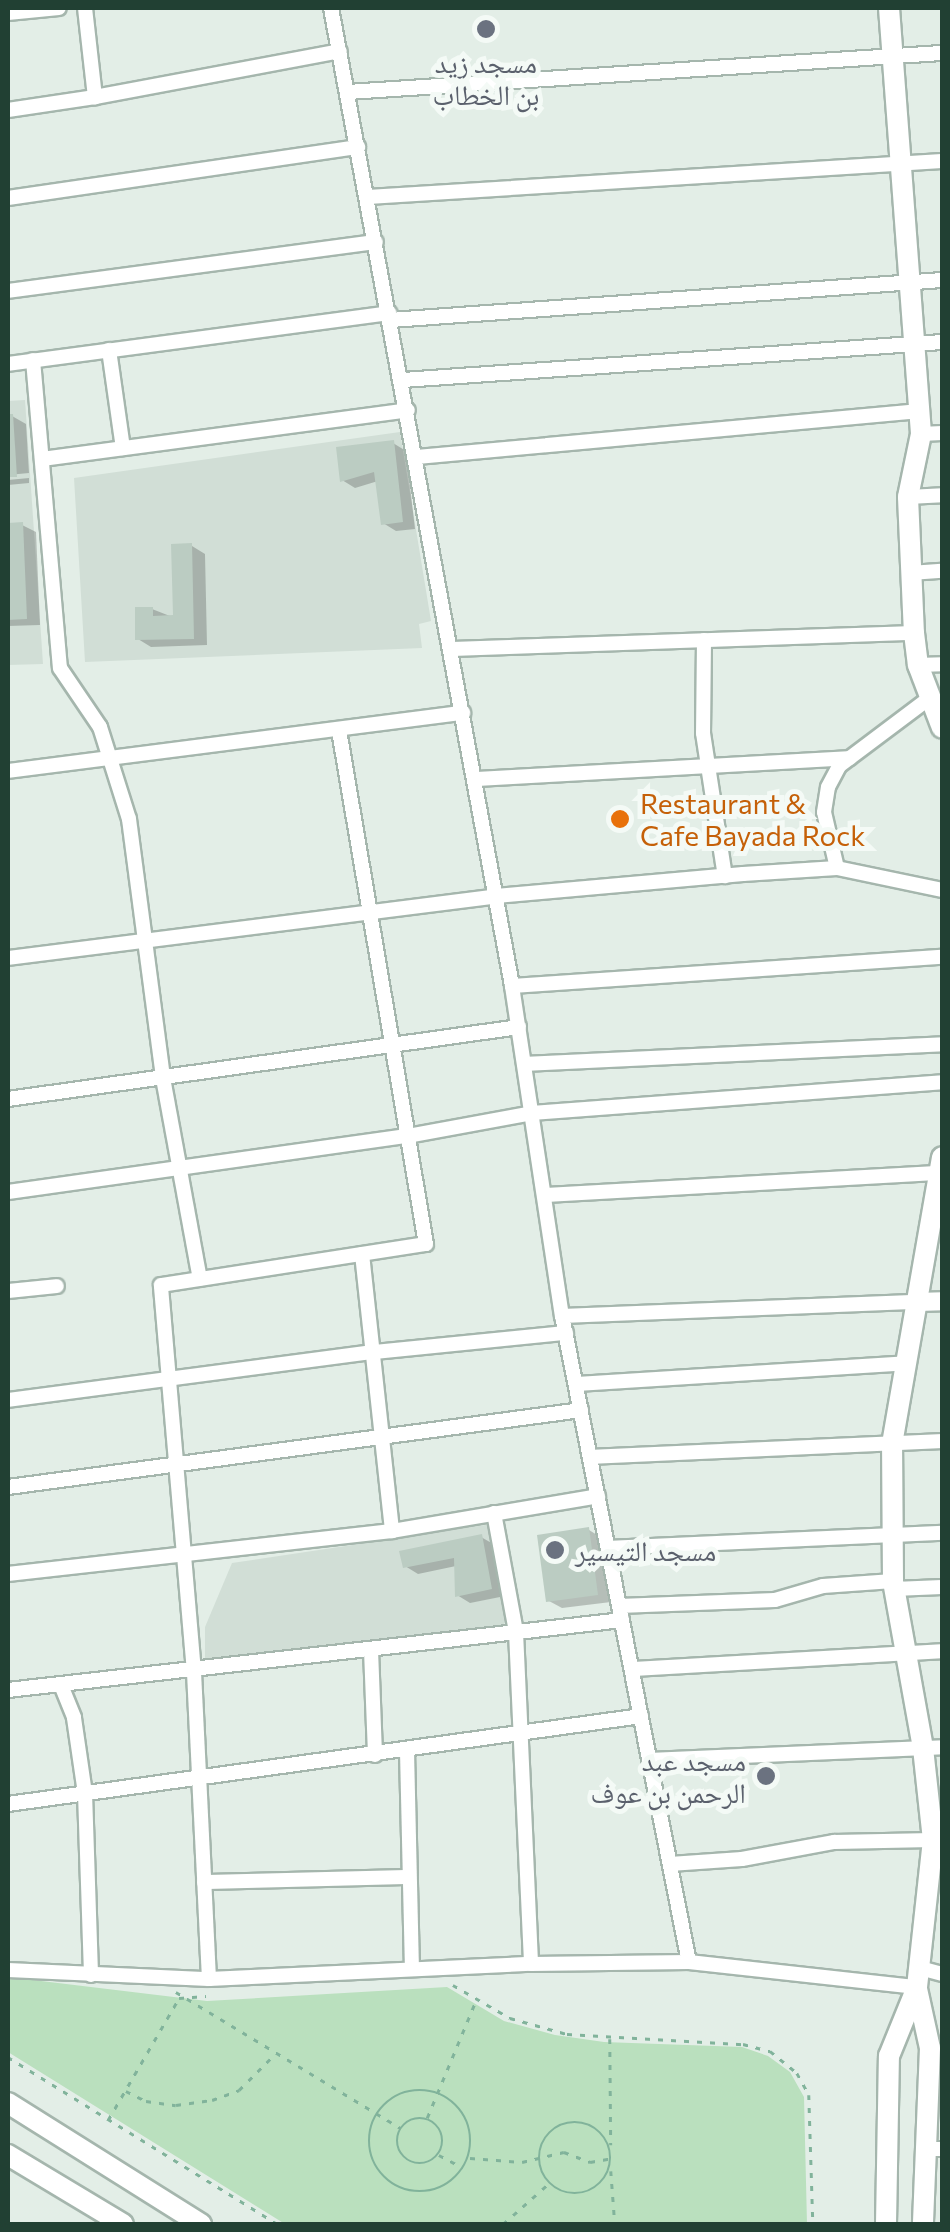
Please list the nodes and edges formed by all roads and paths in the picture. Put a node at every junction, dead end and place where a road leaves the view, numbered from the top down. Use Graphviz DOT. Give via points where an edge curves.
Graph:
graph roads {
  1 [pos="59,8"];
  2 [pos="85,8"];
  3 [pos="331,8"];
  4 [pos="890,8"];
  5 [pos="8,14"];
  6 [pos="340,51"];
  7 [pos="942,54"];
  8 [pos="893,56"];
  9 [pos="348,92"];
  10 [pos="96,98"];
  11 [pos="8,110"];
  12 [pos="358,147"];
  13 [pos="942,161"];
  14 [pos="901,164"];
  15 [pos="8,198"];
  16 [pos="368,198"];
  17 [pos="376,242"];
  18 [pos="942,280"];
  19 [pos="909,282"];
  20 [pos="8,291"];
  21 [pos="390,316"];
  22 [pos="942,342"];
  23 [pos="914,344"];
  24 [pos="108,350"];
  25 [pos="33,360"];
  26 [pos="8,364"];
  27 [pos="403,380"];
  28 [pos="408,410"];
  29 [pos="920,411"];
  30 [pos="942,432"];
  31 [pos="920,434"];
  32 [pos="123,448"];
  33 [pos="417,457"];
  34 [pos="42,459"];
  35 [pos="942,495"];
  36 [pos="908,497"];
  37 [pos="942,571"];
  38 [pos="910,572"];
  39 [pos="914,633"];
  40 [pos="704,640"];
  41 [pos="452,649"];
  42 [pos="942,664"];
  43 [pos="918,665"];
  44 [pos="931,697"];
  45 [pos="463,713"];
  46 [pos="942,728"];
  47 [pos="340,730"];
  48 [pos="110,756"];
  49 [pos="849,758"];
  50 [pos="708,764"];
  51 [pos="8,771"];
  52 [pos="475,779"];
  53 [pos="837,868"];
  54 [pos="725,876"];
  55 [pos="942,890"];
  56 [pos="496,896"];
  57 [pos="371,911"];
  58 [pos="144,940"];
  59 [pos="942,957"];
  60 [pos="8,958"];
  61 [pos="512,986"];
  62 [pos="519,1027"];
  63 [pos="396,1044"];
  64 [pos="942,1044"];
  65 [pos="524,1064"];
  66 [pos="163,1078"];
  67 [pos="942,1082"];
  68 [pos="8,1099"];
  69 [pos="532,1113"];
  70 [pos="407,1136"];
  71 [pos="180,1167"];
  72 [pos="942,1168"];
  73 [pos="8,1192"];
  74 [pos="544,1194"];
  75 [pos="362,1254"];
  76 [pos="200,1279"];
  77 [pos="57,1286"];
  78 [pos="8,1291"];
  79 [pos="942,1301"];
  80 [pos="918,1302"];
  81 [pos="562,1316"];
  82 [pos="566,1334"];
  83 [pos="374,1352"];
  84 [pos="907,1364"];
  85 [pos="169,1379"];
  86 [pos="576,1384"];
  87 [pos="8,1400"];
  88 [pos="581,1410"];
  89 [pos="383,1438"];
  90 [pos="942,1441"];
  91 [pos="892,1444"];
  92 [pos="590,1457"];
  93 [pos="177,1466"];
  94 [pos="8,1487"];
  95 [pos="598,1496"];
  96 [pos="494,1513"];
  97 [pos="392,1531"];
  98 [pos="942,1533"];
  99 [pos="892,1536"];
  100 [pos="608,1548"];
  101 [pos="185,1554"];
  102 [pos="8,1574"];
  103 [pos="894,1585"];
  104 [pos="942,1586"];
  105 [pos="621,1613"];
  106 [pos="516,1632"];
  107 [pos="370,1650"];
  108 [pos="942,1651"];
  109 [pos="906,1653"];
  110 [pos="632,1669"];
  111 [pos="194,1672"];
  112 [pos="61,1685"];
  113 [pos="8,1690"];
  114 [pos="641,1716"];
  115 [pos="521,1735"];
  116 [pos="933,1747"];
  117 [pos="407,1751"];
  118 [pos="375,1755"];
  119 [pos="650,1760"];
  120 [pos="200,1778"];
  121 [pos="86,1793"];
  122 [pos="8,1804"];
  123 [pos="934,1840"];
  124 [pos="670,1864"];
  125 [pos="409,1876"];
  126 [pos="204,1882"];
  127 [pos="689,1962"];
  128 [pos="531,1964"];
  129 [pos="8,1970"];
  130 [pos="412,1970"];
  131 [pos="942,1974"];
  132 [pos="91,1975"];
  133 [pos="170,1978"];
  134 [pos="919,1978"];
  135 [pos="209,1979"];
  136 [pos="448,1982"];
  137 [pos="217,1995"];
  138 [pos="179,1998"];
  139 [pos="476,2000"];
  140 [pos="934,2031"];
  141 [pos="610,2039"];
  142 [pos="275,2054"];
  143 [pos="8,2057"];
  144 [pos="125,2090"];
  145 [pos="438,2093"];
  146 [pos="8,2103"];
  147 [pos="376,2114"];
  148 [pos="427,2119"];
  149 [pos="108,2120"];
  150 [pos="401,2128"];
  151 [pos="935,2149"];
  152 [pos="611,2151"];
  153 [pos="438,2154"];
  154 [pos="8,2155"];
  155 [pos="468,2158"];
  156 [pos="612,2158"];
  157 [pos="539,2160"];
  158 [pos="610,2167"];
  159 [pos="463,2168"];
  160 [pos="549,2183"];
  161 [pos="123,2224"];
  162 [pos="200,2224"];
  163 [pos="277,2224"];
  164 [pos="504,2224"];
  165 [pos="615,2224"];
  166 [pos="814,2224"];
  167 [pos="886,2224"];
  168 [pos="924,2224"];
  1 -- 5 [label="street"];
  2 -- 10 [label="street"];
  3 -- 6 [label="street"];
  4 -- 8 [label="main road"];
  6 -- 9 [label="street"];
  6 -- 10 [label="street"];
  7 -- 8 [label="street"];
  8 -- 9 [label="street"];
  8 -- 14 [label="main road"];
  9 -- 12 [label="street"];
  10 -- 11 [label="street"];
  12 -- 15 [label="street"];
  12 -- 16 [label="street"];
  13 -- 14 [label="street"];
  14 -- 16 [label="street"];
  14 -- 19 [label="main road"];
  16 -- 17 [label="street"];
  17 -- 20 [label="street"];
  17 -- 21 [label="street"];
  18 -- 19 [label="street"];
  19 -- 21 [label="street"];
  19 -- 23 [label="main road"];
  21 -- 24 [label="street"];
  21 -- 27 [label="street"];
  22 -- 23 [label="street"];
  23 -- 27 [label="street"];
  23 -- 29 [label="main road"];
  24 -- 25 [label="street"];
  24 -- 32 [label="street"];
  25 -- 26 [label="street"];
  25 -- 34 [label="street"];
  27 -- 28 [label="street"];
  28 -- 32 [label="street"];
  28 -- 33 [label="street"];
  29 -- 31 [label="main road"];
  29 -- 33 [label="street"];
  30 -- 31 [label="street"];
  31 -- 36 [label="main road"];
  32 -- 34 [label="street"];
  33 -- 41 [label="street"];
  34 -- 48 [label="street" via="60,668 100,726"];
  35 -- 36 [label="street"];
  36 -- 38 [label="main road"];
  37 -- 38 [label="street"];
  38 -- 39 [label="main road"];
  39 -- 40 [label="street"];
  39 -- 43 [label="main road"];
  40 -- 41 [label="street"];
  40 -- 50 [label="street"];
  41 -- 45 [label="street"];
  42 -- 43 [label="street"];
  43 -- 44 [label="main road"];
  44 -- 46 [label="main road"];
  44 -- 49 [label="street"];
  45 -- 47 [label="street"];
  45 -- 52 [label="street"];
  47 -- 48 [label="street"];
  47 -- 57 [label="street"];
  48 -- 51 [label="street"];
  48 -- 58 [label="street" via="128,819"];
  49 -- 50 [label="street"];
  49 -- 53 [label="street" via="828,787 824,812"];
  50 -- 52 [label="street"];
  50 -- 54 [label="street"];
  52 -- 56 [label="street"];
  53 -- 54 [label="street"];
  53 -- 55 [label="street"];
  54 -- 56 [label="street"];
  56 -- 57 [label="street"];
  56 -- 61 [label="street"];
  57 -- 58 [label="street"];
  57 -- 63 [label="street"];
  58 -- 60 [label="street"];
  58 -- 66 [label="street"];
  59 -- 61 [label="street"];
  61 -- 62 [label="street"];
  62 -- 63 [label="street"];
  62 -- 65 [label="street"];
  63 -- 66 [label="street"];
  63 -- 70 [label="street"];
  64 -- 65 [label="street"];
  65 -- 69 [label="street"];
  66 -- 68 [label="street"];
  66 -- 71 [label="street"];
  67 -- 69 [label="street"];
  69 -- 70 [label="street"];
  69 -- 74 [label="street"];
  70 -- 71 [label="street"];
  70 -- 75 [label="street" via="426,1244"];
  71 -- 73 [label="street"];
  71 -- 76 [label="street"];
  72 -- 74 [label="street"];
  72 -- 80 [label="main road"];
  74 -- 81 [label="street"];
  75 -- 76 [label="street"];
  75 -- 83 [label="street"];
  76 -- 85 [label="street" via="161,1285"];
  77 -- 78 [label="street"];
  79 -- 80 [label="street"];
  80 -- 81 [label="street"];
  80 -- 84 [label="main road"];
  81 -- 82 [label="street"];
  82 -- 83 [label="street"];
  82 -- 86 [label="street"];
  83 -- 85 [label="street"];
  83 -- 89 [label="street"];
  84 -- 86 [label="street"];
  84 -- 91 [label="main road"];
  85 -- 87 [label="street"];
  85 -- 93 [label="street"];
  86 -- 88 [label="street"];
  88 -- 89 [label="street"];
  88 -- 92 [label="street"];
  89 -- 93 [label="street"];
  89 -- 97 [label="street"];
  90 -- 91 [label="street"];
  91 -- 92 [label="street"];
  91 -- 99 [label="main road"];
  92 -- 95 [label="street"];
  93 -- 94 [label="street"];
  93 -- 101 [label="street"];
  95 -- 96 [label="street"];
  95 -- 100 [label="street"];
  96 -- 97 [label="street"];
  96 -- 106 [label="street"];
  97 -- 101 [label="street"];
  98 -- 99 [label="street"];
  99 -- 100 [label="street"];
  99 -- 103 [label="main road"];
  100 -- 105 [label="street"];
  101 -- 102 [label="street"];
  101 -- 111 [label="street"];
  103 -- 104 [label="street"];
  103 -- 105 [label="street" via="822,1586 775,1600"];
  103 -- 109 [label="main road"];
  105 -- 106 [label="street"];
  105 -- 110 [label="street"];
  106 -- 107 [label="street"];
  106 -- 115 [label="street"];
  107 -- 111 [label="street"];
  107 -- 118 [label="street"];
  108 -- 109 [label="street"];
  109 -- 110 [label="street"];
  109 -- 116 [label="main road"];
  110 -- 114 [label="street"];
  111 -- 112 [label="street"];
  111 -- 120 [label="street"];
  112 -- 113 [label="street"];
  112 -- 121 [label="street" via="74,1718"];
  114 -- 115 [label="street"];
  114 -- 119 [label="street"];
  115 -- 117 [label="street"];
  115 -- 128 [label="street"];
  116 -- 119 [label="street"];
  116 -- 123 [label="main road"];
  117 -- 118 [label="street"];
  117 -- 125 [label="street"];
  118 -- 120 [label="street"];
  119 -- 124 [label="street"];
  120 -- 121 [label="street"];
  120 -- 126 [label="street"];
  121 -- 122 [label="street"];
  121 -- 132 [label="street"];
  123 -- 124 [label="street" via="834,1842"];
  123 -- 134 [label="main road"];
  124 -- 127 [label="street"];
  125 -- 126 [label="street"];
  125 -- 130 [label="street"];
  126 -- 135 [label="street"];
  127 -- 128 [label="street"];
  127 -- 134 [label="street"];
  128 -- 130 [label="street"];
  129 -- 132 [label="street"];
  130 -- 135 [label="street"];
  131 -- 134 [label="street"];
  132 -- 133 [label="street"];
  133 -- 135 [label="street"];
  133 -- 138 [label="path"];
  134 -- 140 [label="main road"];
  134 -- 167 [label="main road" via="890,2056"];
  136 -- 139 [label="path"];
  137 -- 138 [label="path"];
  138 -- 142 [label="path"];
  138 -- 144 [label="path"];
  139 -- 141 [label="path" via="510,2018"];
  139 -- 145 [label="path"];
  140 -- 151 [label="main road"];
  141 -- 152 [label="path"];
  141 -- 166 [label="path" via="743,2044 770,2051 797,2073 809,2095"];
  142 -- 144 [label="path" via="239,2090 212,2100 176,2105"];
  142 -- 147 [label="path"];
  143 -- 149 [label="path"];
  144 -- 149 [label="path"];
  145 -- 147 [label="path" via="410,2090"];
  145 -- 148 [label="path"];
  145 -- 155 [label="path" via="469,2126"];
  146 -- 162 [label="main road"];
  147 -- 150 [label="path"];
  147 -- 159 [label="path" via="368,2145 392,2185 439,2189"];
  148 -- 150 [label="path"];
  148 -- 153 [label="path" via="442,2134"];
  149 -- 163 [label="path"];
  150 -- 153 [label="path" via="398,2148 406,2160 427,2163"];
  151 -- 168 [label="main road"];
  152 -- 156 [label="path"];
  152 -- 157 [label="path" via="599,2130 565,2123 546,2137"];
  153 -- 159 [label="path"];
  154 -- 161 [label="main road"];
  155 -- 157 [label="path"];
  155 -- 159 [label="path"];
  156 -- 157 [label="path" via="590,2162 564,2152"];
  156 -- 158 [label="path"];
  157 -- 160 [label="path"];
  158 -- 160 [label="path" via="590,2191 568,2194"];
  158 -- 165 [label="path"];
  160 -- 164 [label="path"];
}
